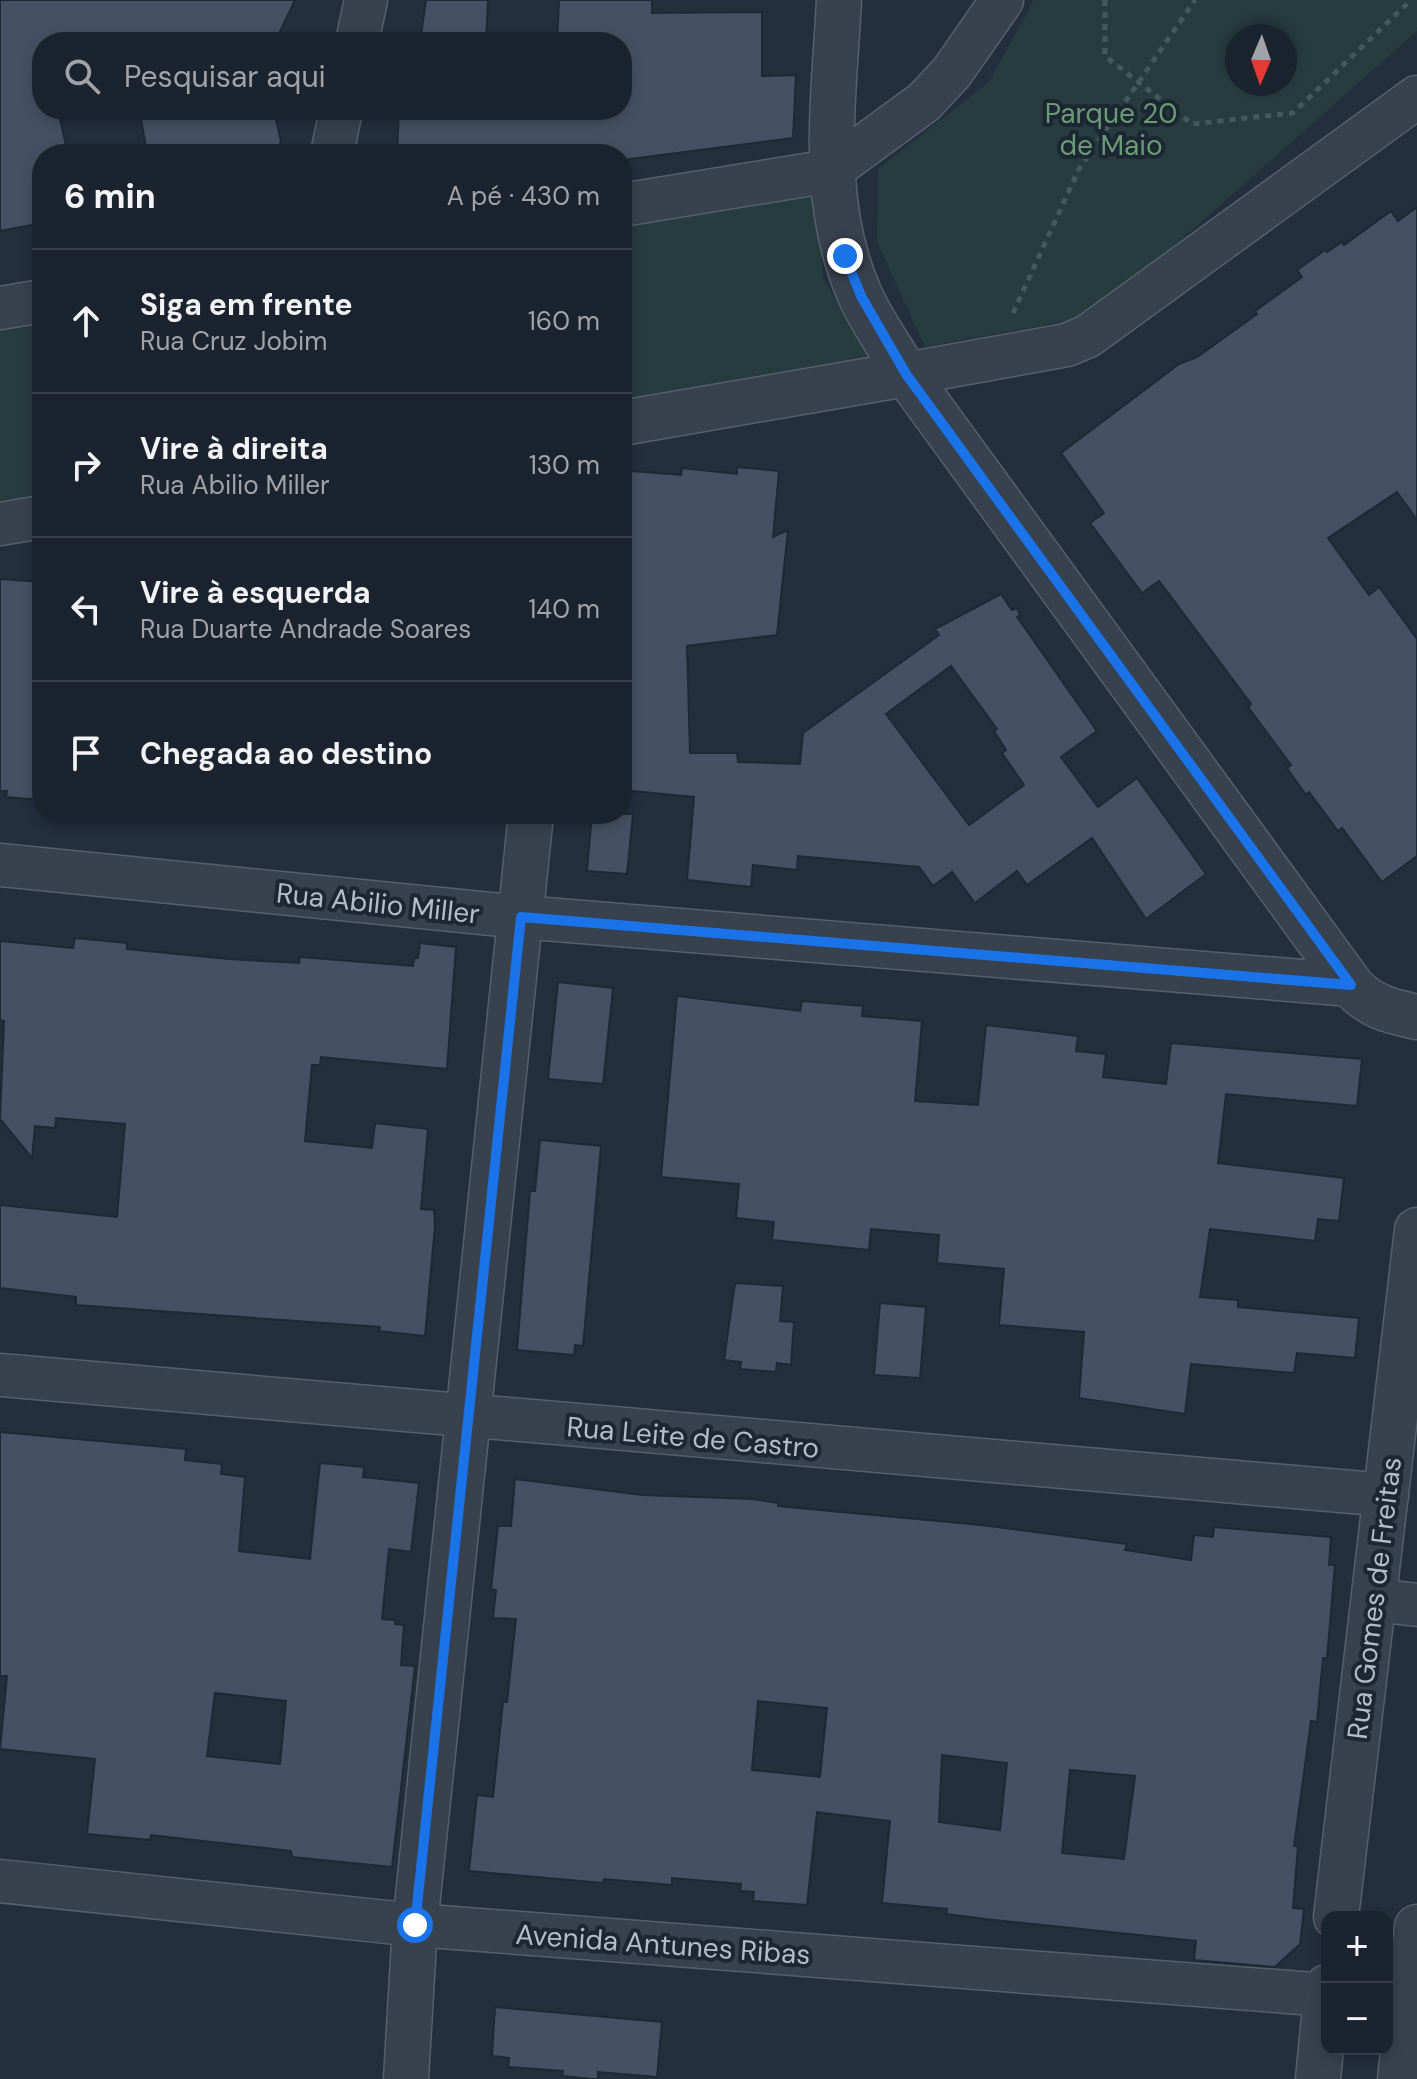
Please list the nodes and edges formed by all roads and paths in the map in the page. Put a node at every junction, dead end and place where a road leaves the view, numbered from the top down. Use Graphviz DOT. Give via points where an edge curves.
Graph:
graph roads {
  1 [pos="366,0"];
  2 [pos="839,0"];
  3 [pos="1002,0"];
  4 [pos="1105,0"];
  5 [pos="1195,0"];
  6 [pos="1411,0"];
  7 [pos="359,32"];
  8 [pos="1417,97"];
  9 [pos="339,120"];
  10 [pos="334,144"];
  11 [pos="830,171"];
  12 [pos="632,203"];
  13 [pos="32,303"];
  14 [pos="0,308"];
  15 [pos="1009,319"];
  16 [pos="906,374"];
  17 [pos="632,421"];
  18 [pos="32,519"];
  19 [pos="0,524"];
  20 [pos="530,824"];
  21 [pos="0,865"];
  22 [pos="521,917"];
  23 [pos="1351,985"];
  24 [pos="1417,1017"];
  25 [pos="1417,1230"];
  26 [pos="0,1375"];
  27 [pos="469,1418"];
  28 [pos="1387,1495"];
  29 [pos="1374,1600"];
  30 [pos="1417,1605"];
  31 [pos="0,1881"];
  32 [pos="1337,1911"];
  33 [pos="415,1925"];
  34 [pos="1417,1927"];
  35 [pos="1321,1995"];
  36 [pos="1404,2009"];
  37 [pos="1321,2048"];
  38 [pos="406,2079"];
  39 [pos="1318,2079"];
  40 [pos="1400,2079"];
  1 -- 7 [label="street"];
  2 -- 11 [label="street"];
  3 -- 11 [label="street" via="952,72 924,102"];
  4 -- 6 [label="path" via="1105,56 1192,124 1293,113"];
  5 -- 15 [label="path" via="1079,169"];
  8 -- 16 [label="street" via="1088,336 1067,345"];
  9 -- 10 [label="street"];
  11 -- 12 [label="street"];
  11 -- 16 [label="street" via="845,256 861,296"];
  13 -- 14 [label="street"];
  16 -- 17 [label="street"];
  16 -- 23 [label="street"];
  18 -- 19 [label="street"];
  20 -- 22 [label="street"];
  21 -- 22 [label="street, Rua Abilio Miller"];
  22 -- 23 [label="street, Rua Abilio Miller"];
  22 -- 27 [label="street"];
  23 -- 24 [label="street" via="1380,1009"];
  25 -- 28 [label="street, Rua Gomes de Freitas"];
  26 -- 27 [label="street, Rua Leite de Castro"];
  27 -- 28 [label="street, Rua Leite de Castro"];
  27 -- 33 [label="street"];
  28 -- 29 [label="street, Rua Gomes de Freitas"];
  29 -- 30 [label="street"];
  29 -- 32 [label="street, Rua Gomes de Freitas"];
  31 -- 33 [label="street, Avenida Antunes Ribas"];
  33 -- 35 [label="street, Avenida Antunes Ribas"];
  33 -- 38 [label="street"];
  34 -- 36 [label="street"];
  36 -- 40 [label="street"];
  37 -- 39 [label="street"];
}
